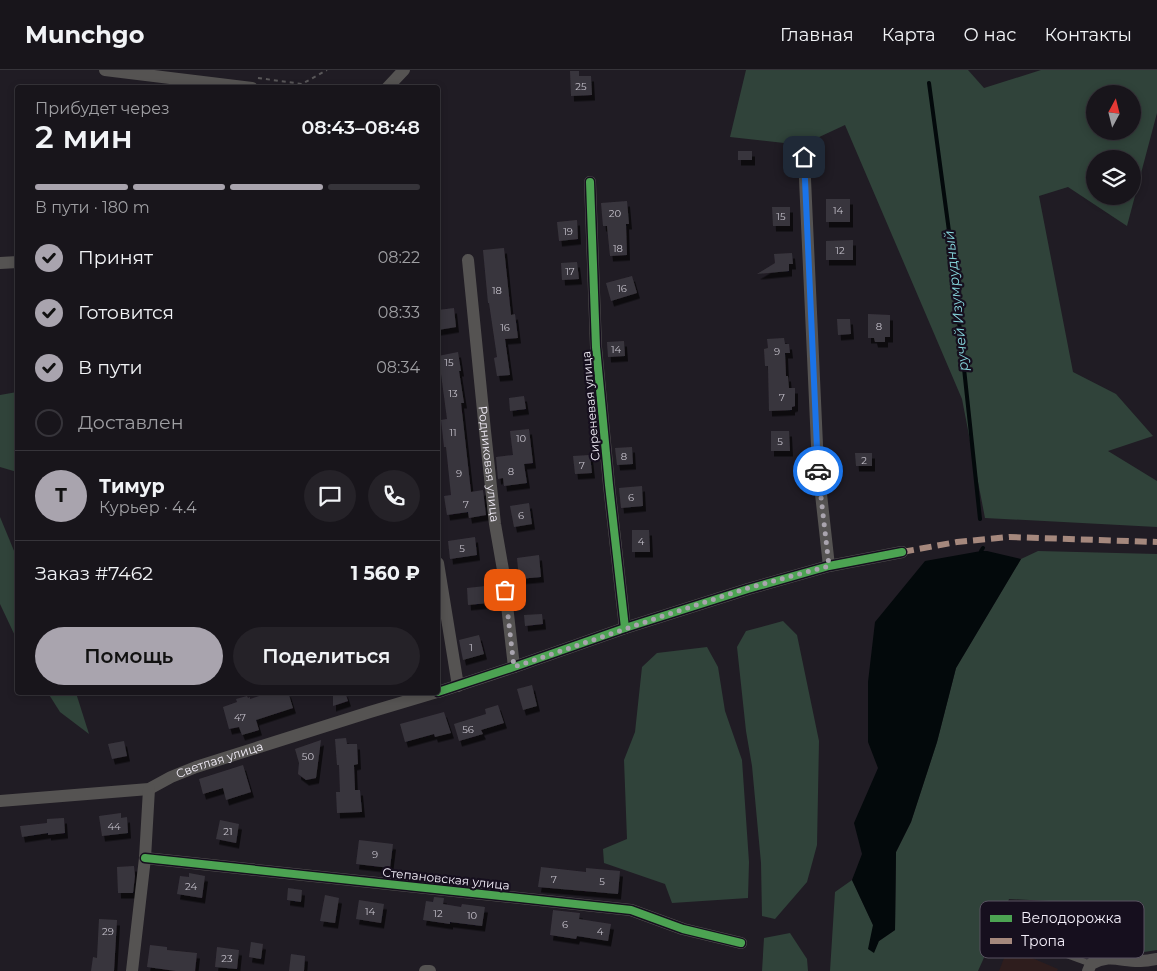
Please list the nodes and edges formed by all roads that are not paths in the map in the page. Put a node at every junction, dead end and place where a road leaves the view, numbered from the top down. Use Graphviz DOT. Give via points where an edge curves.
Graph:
graph roads {
  1 [pos="105,70"];
  2 [pos="404,70"];
  3 [pos="255,83"];
  4 [pos="390,85"];
  5 [pos="804,157"];
  6 [pos="590,182"];
  7 [pos="468,260"];
  8 [pos="15,262"];
  9 [pos="0,263"];
  10 [pos="902,552"];
  11 [pos="829,566"];
  12 [pos="440,588"];
  13 [pos="442,614"];
  14 [pos="625,628"];
  15 [pos="514,667"];
  16 [pos="458,686"];
  17 [pos="440,691"];
  18 [pos="427,695"];
  19 [pos="149,789"];
  20 [pos="0,802"];
  21 [pos="144,858"];
  22 [pos="741,943"];
  23 [pos="1069,958"];
  24 [pos="1157,959"];
  25 [pos="1090,967"];
  26 [pos="132,971"];
  27 [pos="425,971"];
  28 [pos="430,971"];
  1 -- 3 [label="street"];
  2 -- 4 [label="street"];
  5 -- 11 [label="street" via="818,467"];
  6 -- 14 [label="street, Сиреневая улица" via="596,346"];
  7 -- 15 [label="street, Родниковая улица" via="495,524"];
  8 -- 9 [label="street"];
  10 -- 11 [label="street, Светлая улица"];
  11 -- 14 [label="street, Светлая улица" via="748,588"];
  12 -- 13 [label="street"];
  13 -- 16 [label="street"];
  14 -- 15 [label="street, Светлая улица"];
  15 -- 16 [label="street, Светлая улица"];
  16 -- 17 [label="street, Светлая улица"];
  18 -- 19 [label="street, Светлая улица" via="196,767"];
  19 -- 20 [label="street, Светлая улица"];
  19 -- 21 [label="street"];
  21 -- 22 [label="street, Степановская улица" via="631,910 683,929"];
  21 -- 26 [label="street"];
  23 -- 25 [label="lane"];
  24 -- 25 [label="street" via="1107,958 1096,960"];
  27 -- 28 [label="street"];
}
